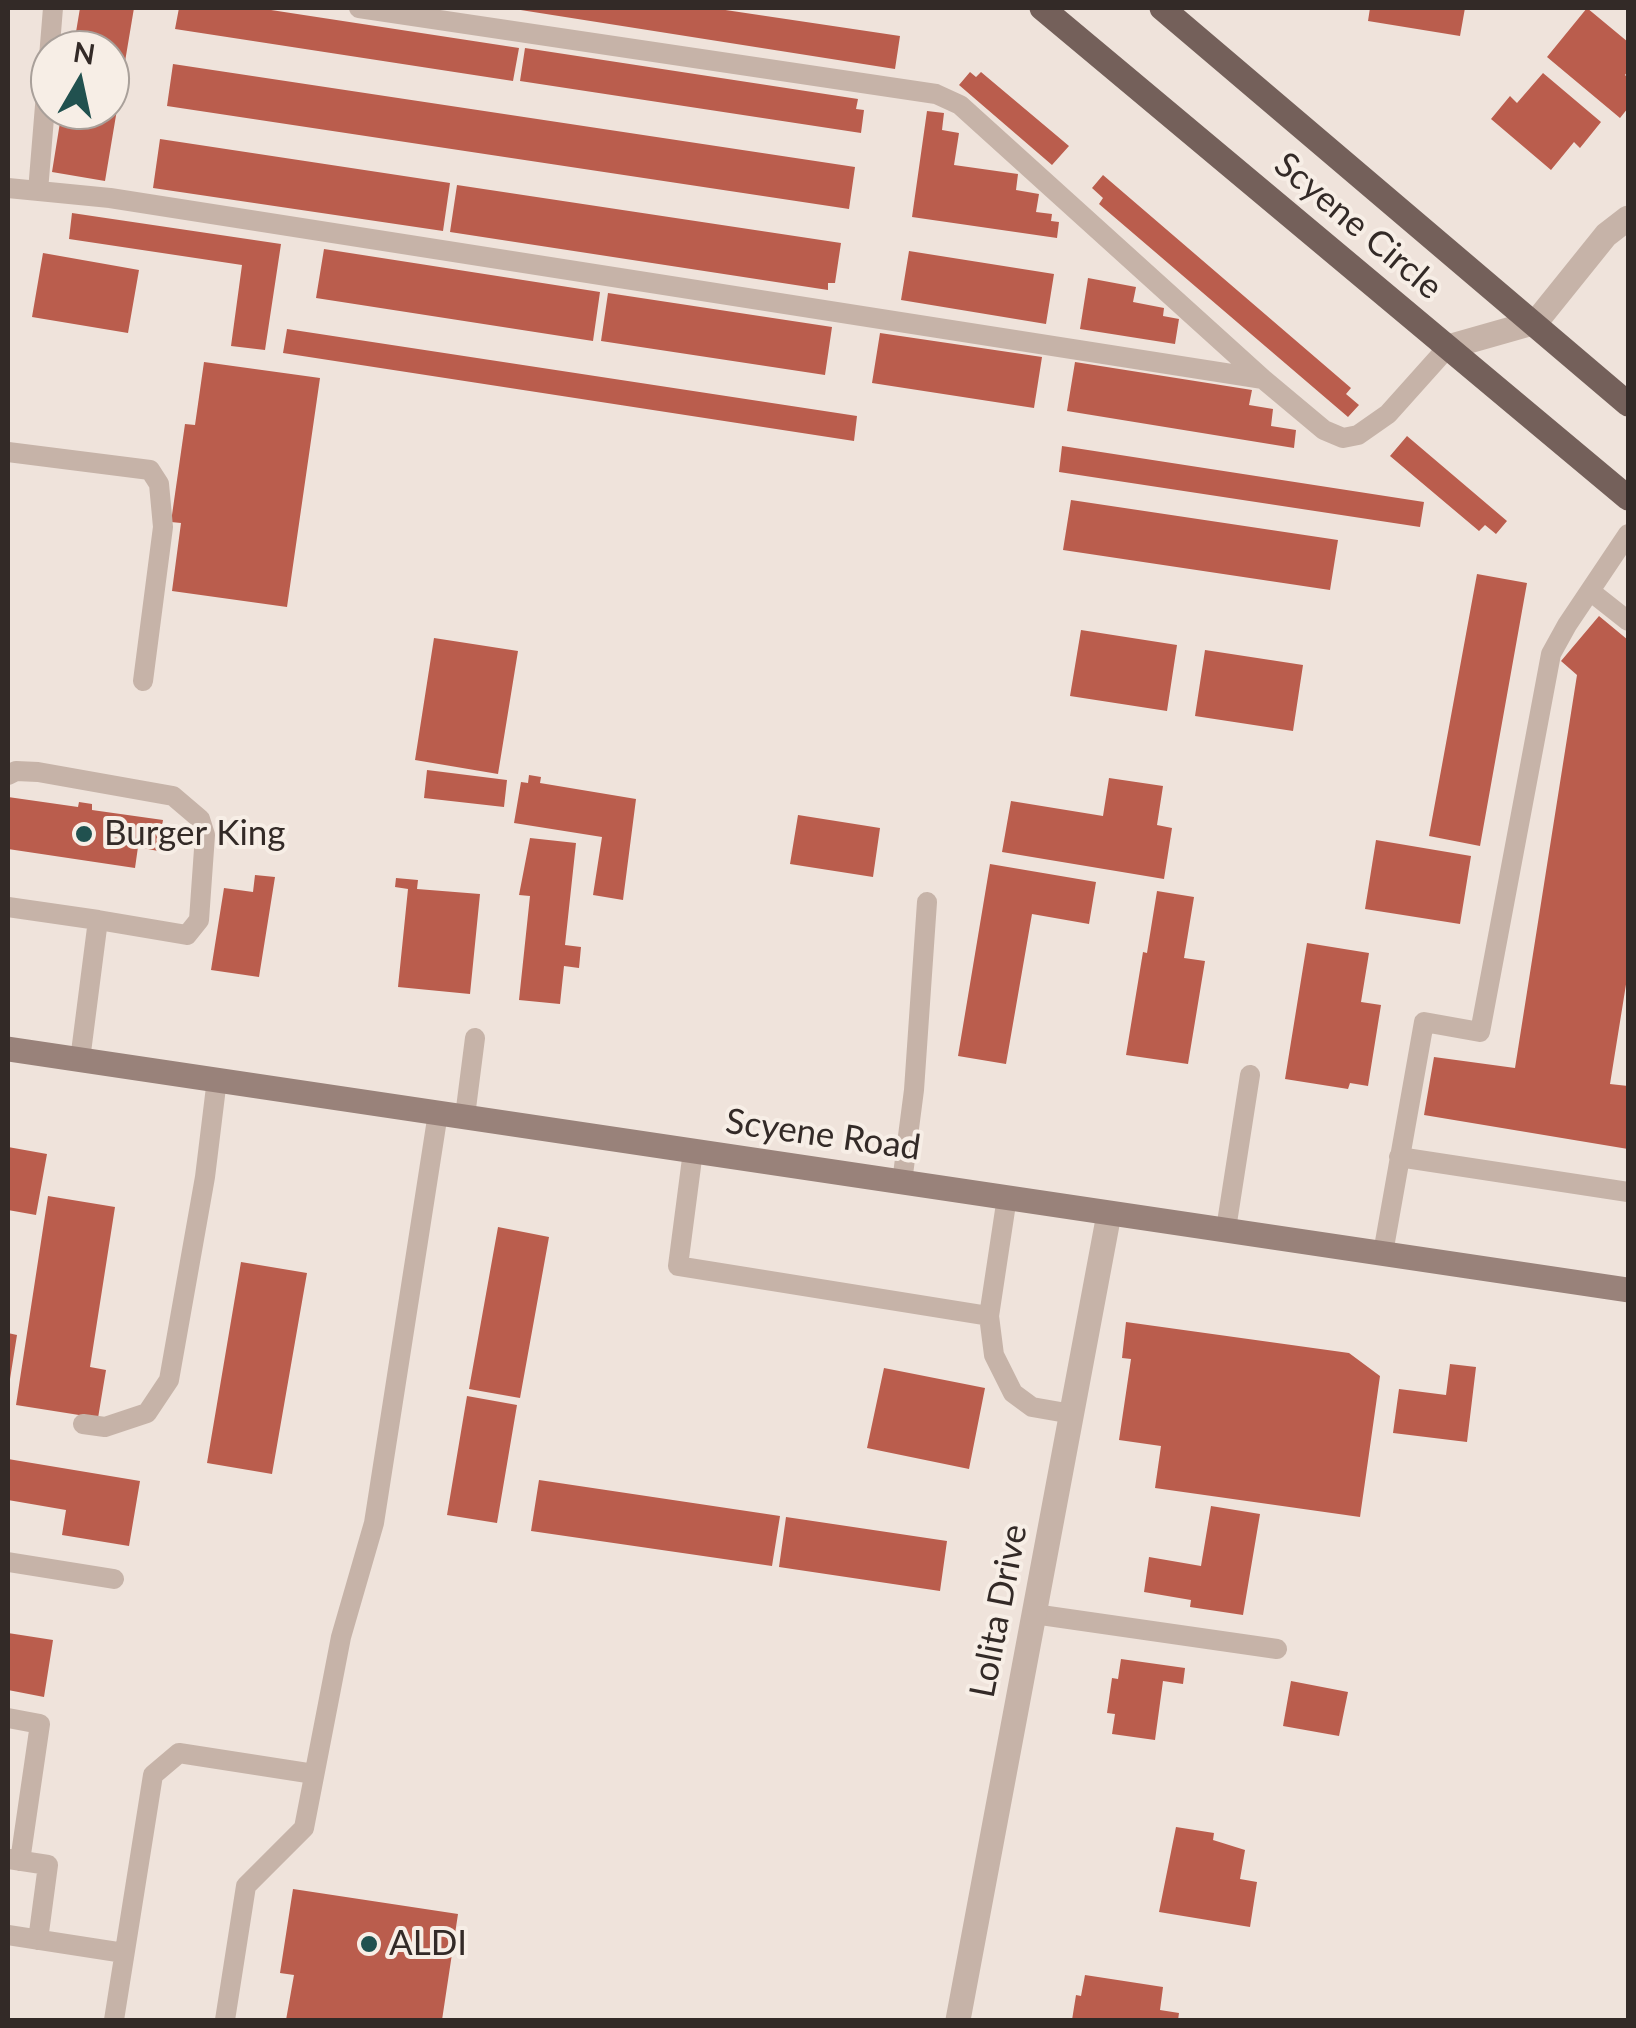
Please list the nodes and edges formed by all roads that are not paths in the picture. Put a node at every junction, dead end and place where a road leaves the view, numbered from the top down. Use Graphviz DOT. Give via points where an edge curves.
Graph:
graph roads {
  1 [pos="54,8"];
  2 [pos="359,8"];
  3 [pos="1042,8"];
  4 [pos="1162,8"];
  5 [pos="1192,8"];
  6 [pos="1239,70"];
  7 [pos="8,188"];
  8 [pos="38,191"];
  9 [pos="1628,218"];
  10 [pos="1536,322"];
  11 [pos="1448,347"];
  12 [pos="1263,379"];
  13 [pos="1628,404"];
  14 [pos="8,452"];
  15 [pos="1628,498"];
  16 [pos="1628,534"];
  17 [pos="1590,591"];
  18 [pos="1628,622"];
  19 [pos="143,681"];
  20 [pos="8,775"];
  21 [pos="926,902"];
  22 [pos="8,907"];
  23 [pos="98,920"];
  24 [pos="475,1038"];
  25 [pos="8,1049"];
  26 [pos="80,1060"];
  27 [pos="1250,1075"];
  28 [pos="217,1079"];
  29 [pos="438,1113"];
  30 [pos="465,1116"];
  31 [pos="694,1151"];
  32 [pos="1399,1157"];
  33 [pos="902,1182"];
  34 [pos="1628,1192"];
  35 [pos="1007,1197"];
  36 [pos="1109,1214"];
  37 [pos="1226,1229"];
  38 [pos="1382,1253"];
  39 [pos="1628,1290"];
  40 [pos="989,1316"];
  41 [pos="1072,1414"];
  42 [pos="83,1424"];
  43 [pos="8,1562"];
  44 [pos="114,1578"];
  45 [pos="1034,1614"];
  46 [pos="1277,1649"];
  47 [pos="8,1718"];
  48 [pos="314,1774"];
  49 [pos="14,1860"];
  50 [pos="8,1935"];
  51 [pos="38,1940"];
  52 [pos="124,1954"];
  53 [pos="114,2020"];
  54 [pos="225,2020"];
  55 [pos="958,2020"];
  1 -- 8 [label="lane"];
  2 -- 12 [label="lane" via="936,94 960,104"];
  3 -- 11 [label="main road, Scyene Circle"];
  4 -- 6 [label="main road, Scyene Circle"];
  5 -- 6 [label="main road"];
  6 -- 10 [label="main road, Scyene Circle"];
  7 -- 8 [label="lane"];
  8 -- 12 [label="lane"];
  9 -- 10 [label="street" via="1606,235"];
  10 -- 11 [label="street"];
  10 -- 13 [label="main road, Scyene Circle"];
  11 -- 12 [label="lane" via="1388,414 1343,438"];
  11 -- 15 [label="main road, Scyene Circle"];
  14 -- 19 [label="lane" via="150,470 159,484 163,526"];
  16 -- 17 [label="lane"];
  17 -- 18 [label="lane"];
  17 -- 32 [label="lane" via="1552,654 1544,682 1480,1032 1424,1022"];
  20 -- 23 [label="lane" via="38,772 172,796 200,819 205,835 199,920 187,934"];
  21 -- 33 [label="lane"];
  22 -- 23 [label="lane"];
  23 -- 26 [label="lane"];
  24 -- 30 [label="lane"];
  25 -- 26 [label="street, Scyene Road"];
  26 -- 28 [label="street, Scyene Road"];
  27 -- 37 [label="lane"];
  28 -- 29 [label="street, Scyene Road"];
  28 -- 42 [label="lane" via="169,1380 148,1413 105,1427"];
  29 -- 30 [label="street, Scyene Road"];
  29 -- 48 [label="lane" via="374,1523 341,1637"];
  30 -- 31 [label="street, Scyene Road"];
  31 -- 33 [label="street, Scyene Road"];
  31 -- 40 [label="lane" via="678,1266"];
  32 -- 34 [label="lane"];
  32 -- 38 [label="lane"];
  33 -- 35 [label="street, Scyene Road"];
  35 -- 36 [label="street, Scyene Road"];
  35 -- 40 [label="lane"];
  36 -- 37 [label="street, Scyene Road"];
  36 -- 41 [label="street, Lolita Drive"];
  37 -- 38 [label="street, Scyene Road"];
  38 -- 39 [label="street, Scyene Road"];
  40 -- 41 [label="lane" via="994,1355 1013,1393 1032,1407"];
  41 -- 45 [label="street, Lolita Drive"];
  43 -- 44 [label="lane"];
  45 -- 46 [label="lane"];
  45 -- 55 [label="street, Lolita Drive"];
  47 -- 49 [label="lane" via="40,1724"];
  48 -- 52 [label="lane" via="179,1753 153,1775"];
  48 -- 54 [label="lane" via="304,1828 246,1886"];
  49 -- 51 [label="lane" via="48,1866"];
  50 -- 51 [label="lane"];
  51 -- 52 [label="lane"];
  52 -- 53 [label="lane"];
}
